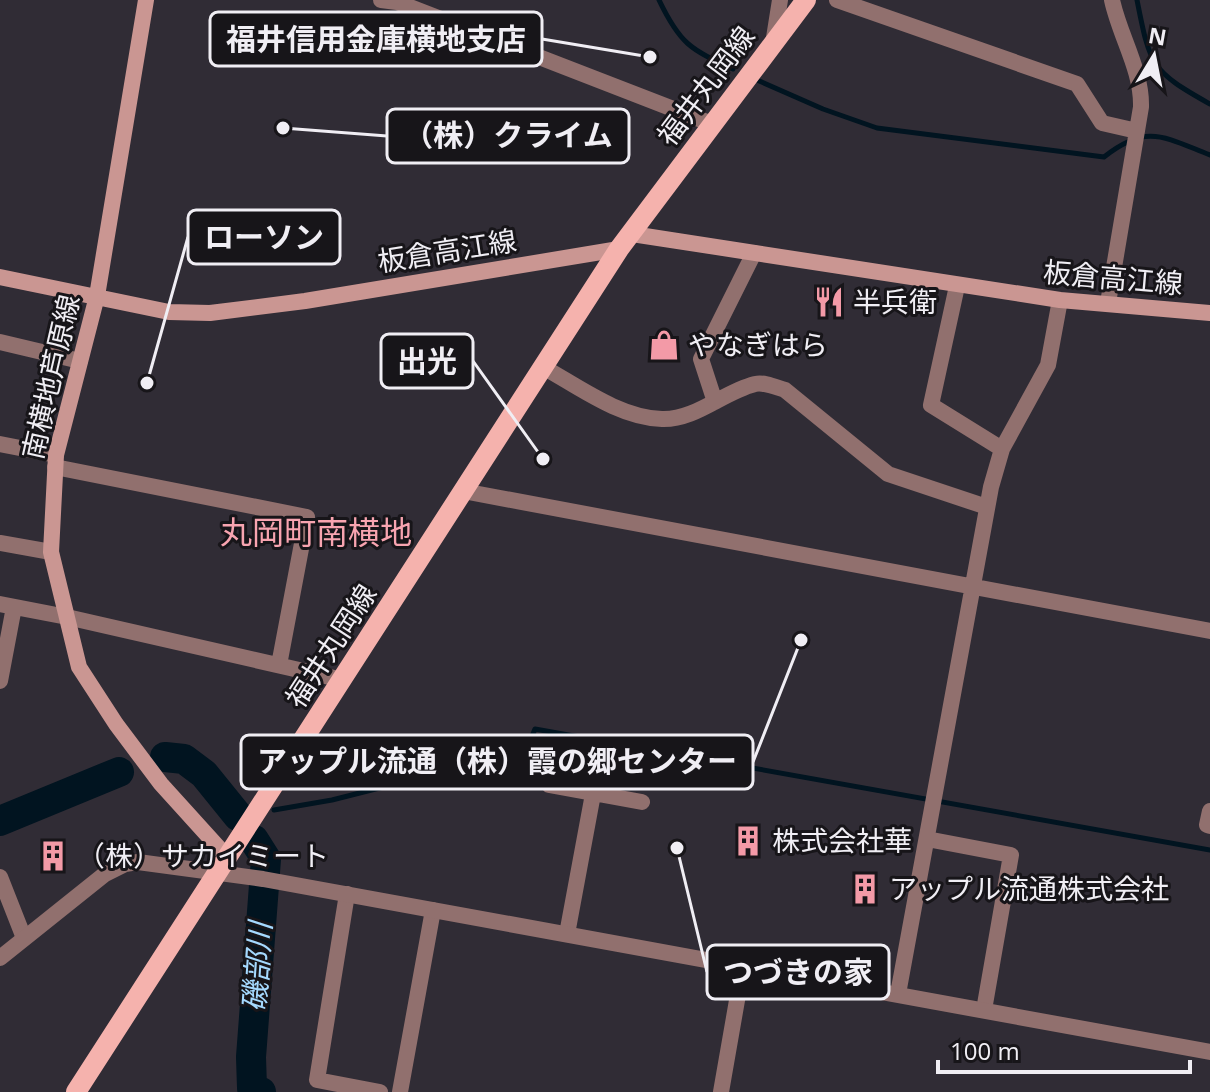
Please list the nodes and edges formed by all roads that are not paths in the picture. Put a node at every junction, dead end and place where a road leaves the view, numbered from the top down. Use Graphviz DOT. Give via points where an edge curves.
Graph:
graph roads {
  1 [pos="146,0"];
  2 [pos="780,0"];
  3 [pos="806,0"];
  4 [pos="837,0"];
  5 [pos="1112,0"];
  6 [pos="392,1"];
  7 [pos="772,45"];
  8 [pos="712,124"];
  9 [pos="1137,131"];
  10 [pos="626,241"];
  11 [pos="754,253"];
  12 [pos="0,277"];
  13 [pos="957,286"];
  14 [pos="97,296"];
  15 [pos="1060,300"];
  16 [pos="1108,303"];
  17 [pos="1210,313"];
  18 [pos="0,342"];
  19 [pos="80,361"];
  20 [pos="543,367"];
  21 [pos="715,402"];
  22 [pos="0,444"];
  23 [pos="1002,449"];
  24 [pos="56,461"];
  25 [pos="463,491"];
  26 [pos="987,507"];
  27 [pos="0,543"];
  28 [pos="51,552"];
  29 [pos="971,585"];
  30 [pos="7,606"];
  31 [pos="67,617"];
  32 [pos="1210,631"];
  33 [pos="279,665"];
  34 [pos="343,680"];
  35 [pos="0,681"];
  36 [pos="549,785"];
  37 [pos="593,794"];
  38 [pos="642,802"];
  39 [pos="1210,811"];
  40 [pos="1210,826"];
  41 [pos="927,839"];
  42 [pos="224,866"];
  43 [pos="0,877"];
  44 [pos="347,894"];
  45 [pos="433,910"];
  46 [pos="567,934"];
  47 [pos="24,938"];
  48 [pos="0,958"];
  49 [pos="743,966"];
  50 [pos="898,994"];
  51 [pos="984,1010"];
  52 [pos="1210,1052"];
  53 [pos="76,1092"];
  54 [pos="380,1092"];
  55 [pos="400,1092"];
  56 [pos="721,1092"];
  1 -- 14 [label="main road, 南横地芦原線"];
  2 -- 7 [label="street"];
  3 -- 7 [label="main road, 福井丸岡線"];
  4 -- 9 [label="street" via="1077,84 1102,123"];
  5 -- 9 [label="street" via="1141,84"];
  6 -- 8 [label="street"];
  7 -- 8 [label="main road, 福井丸岡線"];
  8 -- 10 [label="main road, 福井丸岡線"];
  9 -- 16 [label="street"];
  10 -- 11 [label="main road, 板倉高江線"];
  10 -- 14 [label="main road, 板倉高江線" via="305,301 210,313 169,312"];
  10 -- 20 [label="main road, 福井丸岡線"];
  11 -- 13 [label="main road, 板倉高江線"];
  11 -- 21 [label="street" via="701,359"];
  12 -- 14 [label="main road, 板倉高江線"];
  13 -- 15 [label="main road, 板倉高江線"];
  13 -- 23 [label="street" via="931,405"];
  14 -- 19 [label="main road, 南横地芦原線"];
  15 -- 16 [label="main road, 板倉高江線"];
  15 -- 23 [label="street" via="1048,365"];
  16 -- 17 [label="main road, 板倉高江線"];
  18 -- 19 [label="street"];
  19 -- 24 [label="main road, 南横地芦原線"];
  20 -- 21 [label="street" via="647,418 666,420"];
  20 -- 25 [label="main road, 福井丸岡線"];
  21 -- 26 [label="street" via="755,384 785,390 888,474"];
  22 -- 24 [label="street"];
  23 -- 26 [label="street"];
  24 -- 28 [label="main road, 南横地芦原線"];
  24 -- 33 [label="street" via="307,517"];
  25 -- 29 [label="street"];
  25 -- 34 [label="main road, 福井丸岡線"];
  26 -- 29 [label="street"];
  27 -- 28 [label="street"];
  28 -- 31 [label="main road, 南横地芦原線"];
  29 -- 32 [label="street"];
  29 -- 41 [label="street"];
  30 -- 31 [label="street"];
  30 -- 35 [label="street"];
  31 -- 33 [label="street"];
  31 -- 42 [label="main road, 南横地芦原線" via="79,667"];
  33 -- 34 [label="street"];
  34 -- 42 [label="main road, 福井丸岡線"];
  36 -- 37 [label="street"];
  37 -- 38 [label="street"];
  37 -- 46 [label="street"];
  39 -- 40 [label="street"];
  41 -- 50 [label="street"];
  41 -- 51 [label="street" via="1011,855"];
  42 -- 44 [label="street"];
  42 -- 47 [label="street" via="125,864"];
  42 -- 53 [label="main road, 福井丸岡線"];
  43 -- 47 [label="street"];
  44 -- 45 [label="street"];
  44 -- 54 [label="street" via="317,1080"];
  45 -- 46 [label="street"];
  45 -- 55 [label="street"];
  46 -- 49 [label="street"];
  47 -- 48 [label="street"];
  49 -- 50 [label="street"];
  49 -- 56 [label="street"];
  50 -- 51 [label="street"];
  51 -- 52 [label="street"];
}
